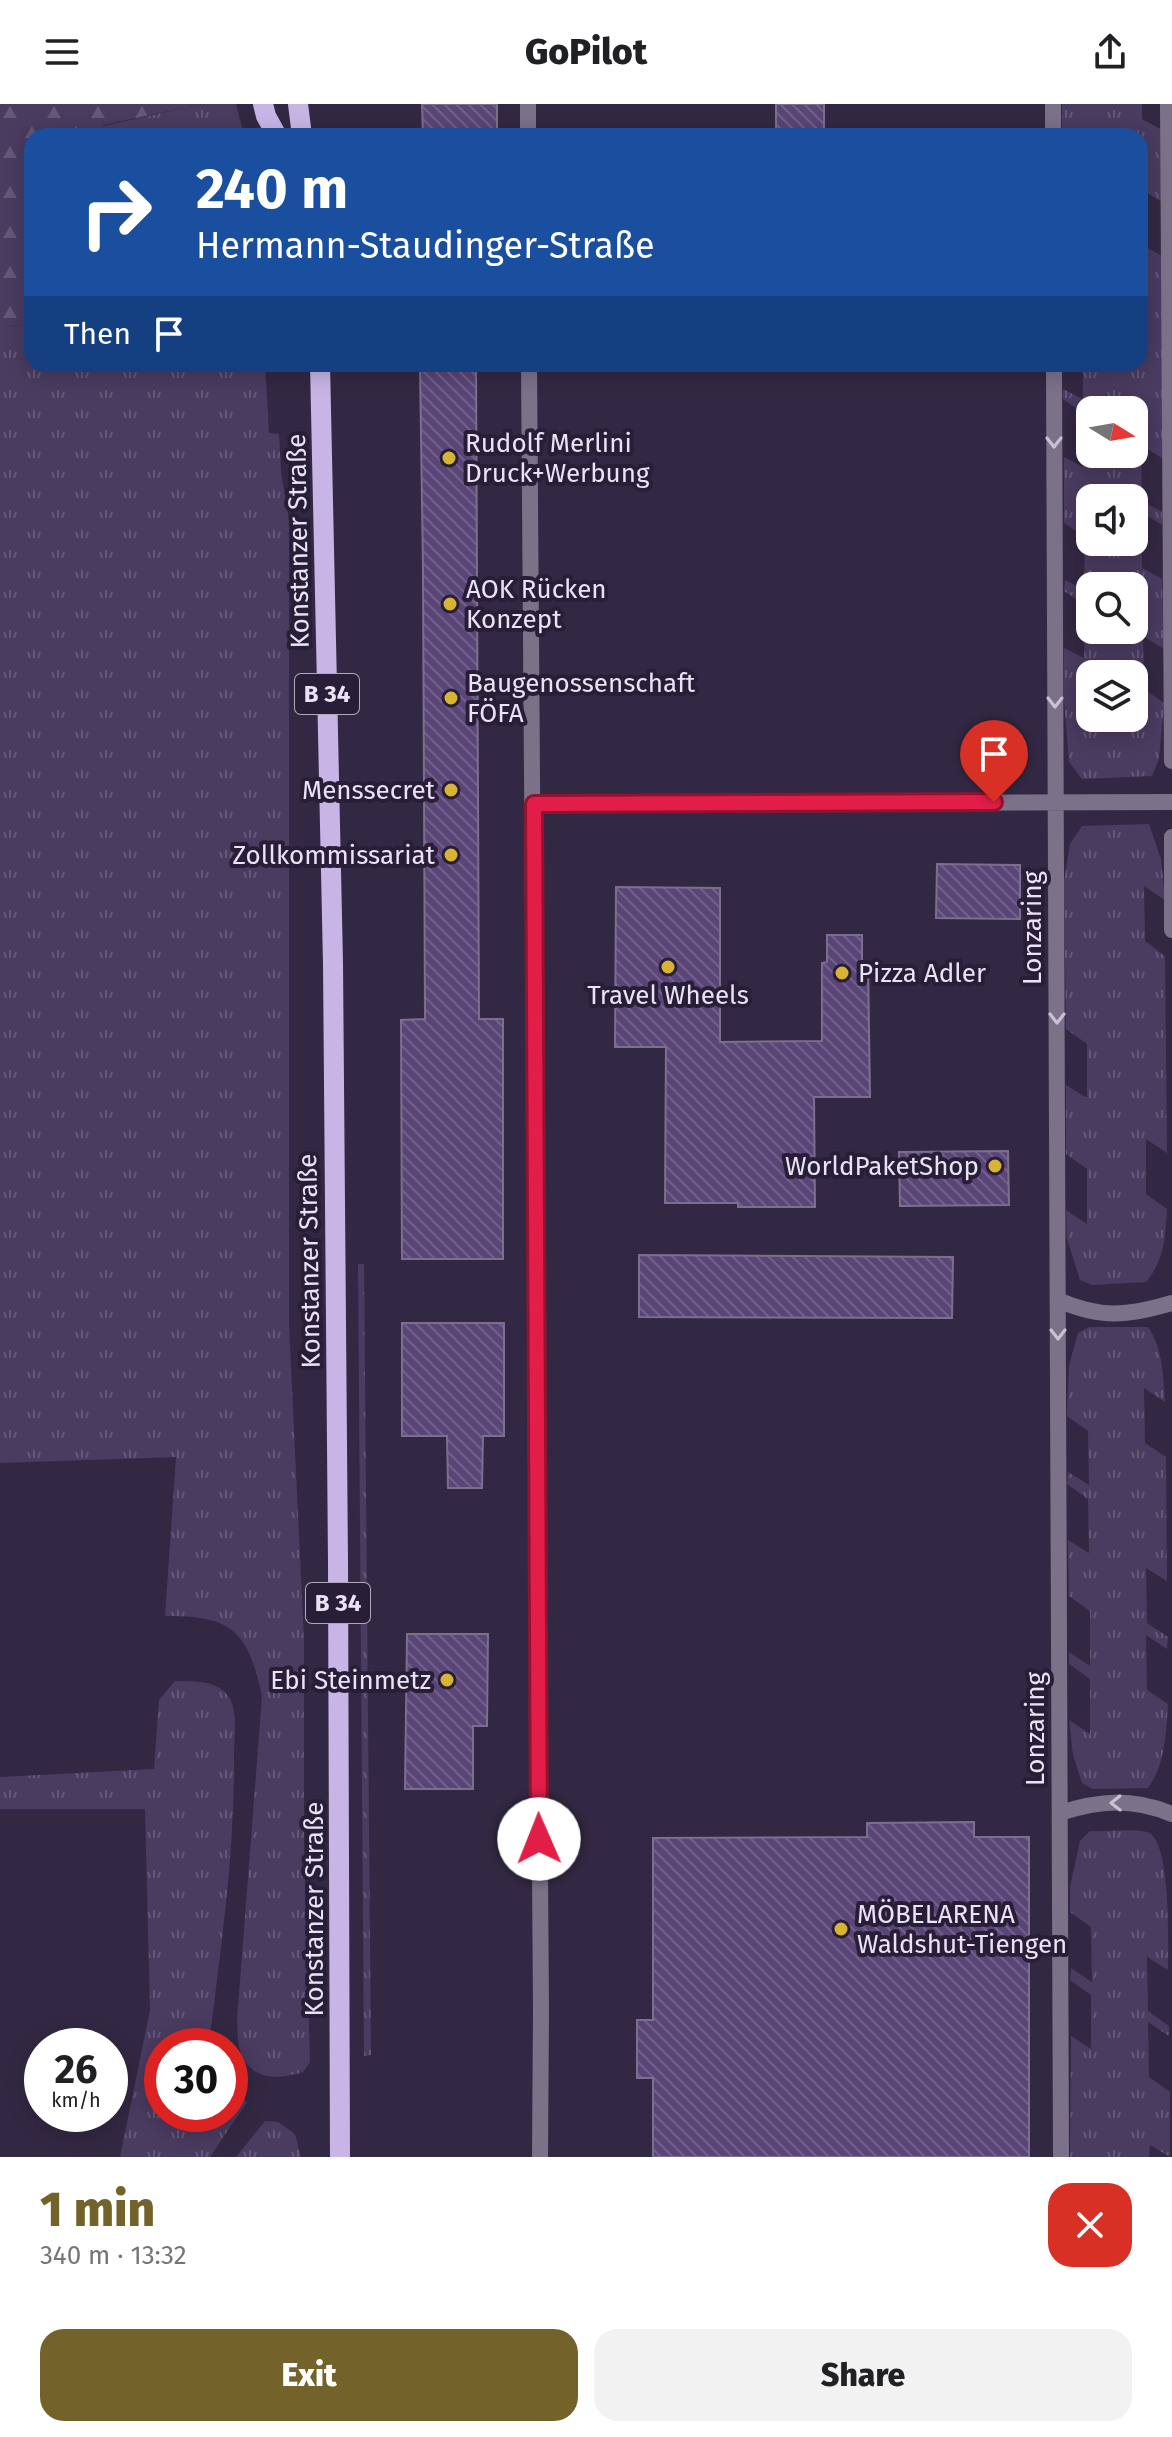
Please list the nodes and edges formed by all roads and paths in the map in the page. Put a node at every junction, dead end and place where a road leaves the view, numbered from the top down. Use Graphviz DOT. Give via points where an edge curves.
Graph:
graph roads {
  1 [pos="263,104"];
  2 [pos="298,104"];
  3 [pos="528,104"];
  4 [pos="1053,104"];
  5 [pos="1168,104"];
  6 [pos="273,128"];
  7 [pos="301,128"];
  8 [pos="528,128"];
  9 [pos="1053,128"];
  10 [pos="320,372"];
  11 [pos="529,372"];
  12 [pos="1054,372"];
  13 [pos="1172,761"];
  14 [pos="1055,802"];
  15 [pos="1172,802"];
  16 [pos="534,804"];
  17 [pos="1172,837"];
  18 [pos="1172,930"];
  19 [pos="1058,1300"];
  20 [pos="1172,1303"];
  21 [pos="1060,1813"];
  22 [pos="1172,1814"];
  23 [pos="340,2157"];
  24 [pos="540,2157"];
  25 [pos="1061,2157"];
  1 -- 6 [label="main road"];
  2 -- 7 [label="main road"];
  3 -- 8 [label="street"];
  4 -- 9 [label="street"];
  5 -- 13 [label="street"];
  10 -- 23 [label="main road, Konstanzer Straße / B 34" via="333,978"];
  11 -- 16 [label="street"];
  12 -- 14 [label="street, Lonzaring, one-way"];
  14 -- 15 [label="street"];
  14 -- 16 [label="street"];
  14 -- 19 [label="street, Lonzaring, one-way"];
  16 -- 24 [label="street"];
  17 -- 18 [label="street"];
  19 -- 20 [label="street" via="1084,1312 1115,1314"];
  19 -- 21 [label="street, Lonzaring, one-way"];
  22 -- 21 [label="street, one-way" via="1118,1801"];
  21 -- 25 [label="street, Lonzaring"];
}
